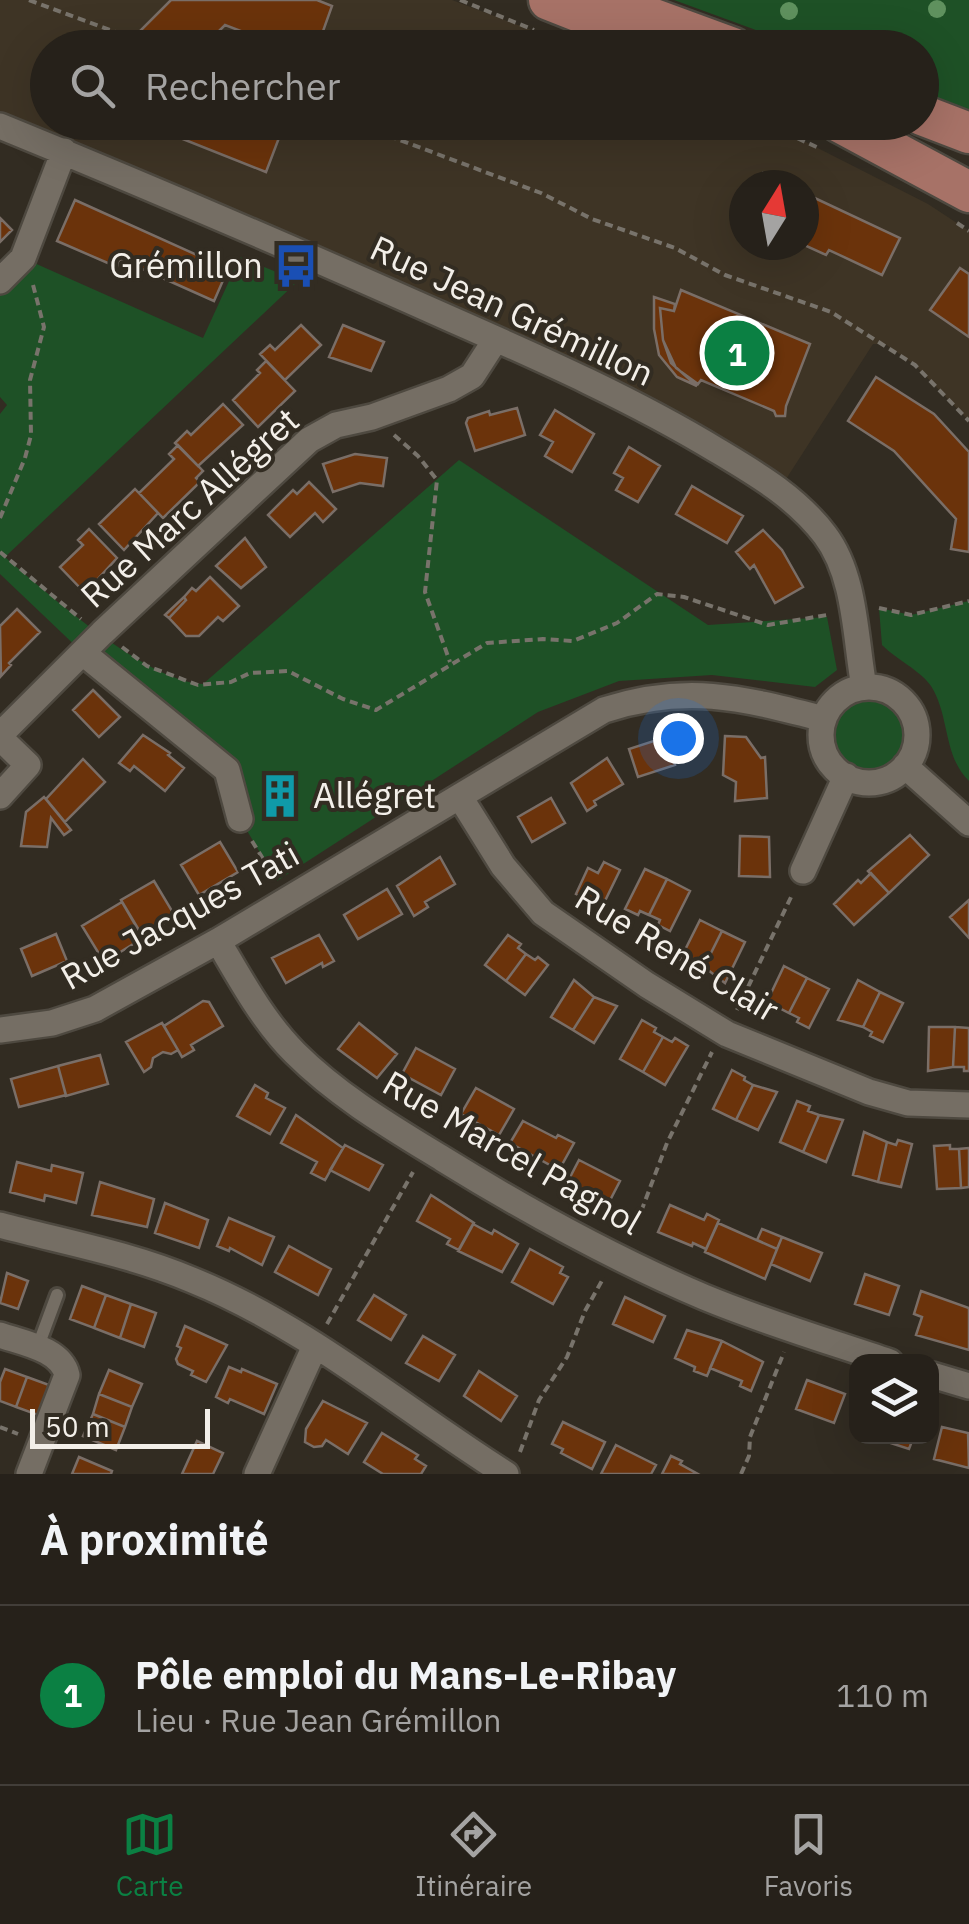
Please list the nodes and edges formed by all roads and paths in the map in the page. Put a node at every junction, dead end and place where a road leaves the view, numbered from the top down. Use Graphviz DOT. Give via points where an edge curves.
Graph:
graph roads {
  1 [pos="29,0"];
  2 [pos="460,0"];
  3 [pos="602,0"];
  4 [pos="547,17"];
  5 [pos="110,30"];
  6 [pos="598,30"];
  7 [pos="684,30"];
  8 [pos="939,122"];
  9 [pos="0,126"];
  10 [pos="969,132"];
  11 [pos="30,138"];
  12 [pos="34,140"];
  13 [pos="400,140"];
  14 [pos="872,140"];
  15 [pos="64,152"];
  16 [pos="969,192"];
  17 [pos="23,258"];
  18 [pos="0,281"];
  19 [pos="496,339"];
  20 [pos="372,417"];
  21 [pos="969,422"];
  22 [pos="0,518"];
  23 [pos="0,552"];
  24 [pos="969,601"];
  25 [pos="850,606"];
  26 [pos="102,634"];
  27 [pos="83,654"];
  28 [pos="450,662"];
  29 [pos="864,688"];
  30 [pos="824,719"];
  31 [pos="0,736"];
  32 [pos="905,766"];
  33 [pos="846,776"];
  34 [pos="0,796"];
  35 [pos="460,796"];
  36 [pos="240,819"];
  37 [pos="969,823"];
  38 [pos="803,871"];
  39 [pos="288,899"];
  40 [pos="218,941"];
  41 [pos="0,1030"];
  42 [pos="727,1034"];
  43 [pos="969,1105"];
  44 [pos="427,1149"];
  45 [pos="0,1225"];
  46 [pos="614,1256"];
  47 [pos="57,1295"];
  48 [pos="792,1330"];
  49 [pos="0,1335"];
  50 [pos="315,1346"];
  51 [pos="37,1349"];
  52 [pos="866,1354"];
  53 [pos="939,1377"];
  54 [pos="969,1386"];
  55 [pos="510,1469"];
  56 [pos="29,1474"];
  57 [pos="256,1474"];
  58 [pos="741,1474"];
  1 -- 5 [label="path"];
  2 -- 4 [label="path"];
  3 -- 7 [label="main road"];
  4 -- 6 [label="main road"];
  8 -- 10 [label="main road"];
  9 -- 11 [label="street, Rue Jean Grémillon"];
  12 -- 15 [label="street, Rue Jean Grémillon"];
  13 -- 21 [label="path" via="831,312 914,364"];
  14 -- 16 [label="main road"];
  15 -- 17 [label="street"];
  15 -- 19 [label="street, Rue Jean Grémillon"];
  17 -- 18 [label="street"];
  17 -- 22 [label="path" via="44,338 30,380 31,435"];
  19 -- 20 [label="street, Rue Marc Allégret" via="472,376"];
  19 -- 25 [label="street, Rue Jean Grémillon" via="620,396 784,493 827,538 848,583"];
  20 -- 26 [label="street, Rue Marc Allégret" via="309,440"];
  20 -- 28 [label="path" via="436,480 425,592"];
  23 -- 26 [label="path"];
  24 -- 25 [label="path" via="911,615"];
  25 -- 28 [label="path" via="826,610 828,617 768,625 684,596 657,594 617,623 573,641 487,643"];
  25 -- 29 [label="street, Rue Jean Grémillon"];
  26 -- 27 [label="street, Rue Marc Allégret"];
  26 -- 28 [label="path" via="148,666 198,685 288,671 376,710"];
  27 -- 31 [label="street, Rue Marc Allégret"];
  27 -- 36 [label="street" via="228,770"];
  29 -- 30 [label="street" via="837,699"];
  29 -- 32 [label="street" via="894,694 911,712 916,743"];
  30 -- 33 [label="street" via="824,752"];
  30 -- 35 [label="street, Rue Jacques Tati" via="723,696 642,698 604,710"];
  31 -- 34 [label="street, Rue Marc Allégret" via="28,765"];
  32 -- 33 [label="street" via="874,782"];
  32 -- 37 [label="street"];
  33 -- 38 [label="street"];
  35 -- 39 [label="street, Rue Jacques Tati"];
  35 -- 42 [label="street, Rue René Clair" via="502,866 543,913"];
  36 -- 39 [label="path"];
  38 -- 42 [label="path"];
  39 -- 40 [label="street, Rue Jacques Tati"];
  40 -- 41 [label="street, Rue Jacques Tati" via="95,1009 52,1024"];
  40 -- 44 [label="street, Rue Marcel Pagnol" via="293,1051 332,1088"];
  42 -- 43 [label="street, Rue René Clair" via="869,1092 908,1103"];
  42 -- 46 [label="path" via="704,1062 639,1217"];
  44 -- 46 [label="street, Rue Marcel Pagnol"];
  44 -- 50 [label="path"];
  45 -- 50 [label="street" via="190,1278"];
  46 -- 48 [label="street, Rue Marcel Pagnol"];
  46 -- 55 [label="path"];
  47 -- 51 [label="lane"];
  48 -- 52 [label="street, Rue Marcel Pagnol"];
  48 -- 58 [label="path"];
  49 -- 51 [label="street"];
  50 -- 55 [label="street"];
  50 -- 57 [label="street"];
  51 -- 56 [label="street" via="57,1357 67,1375"];
  53 -- 54 [label="street"];
}
